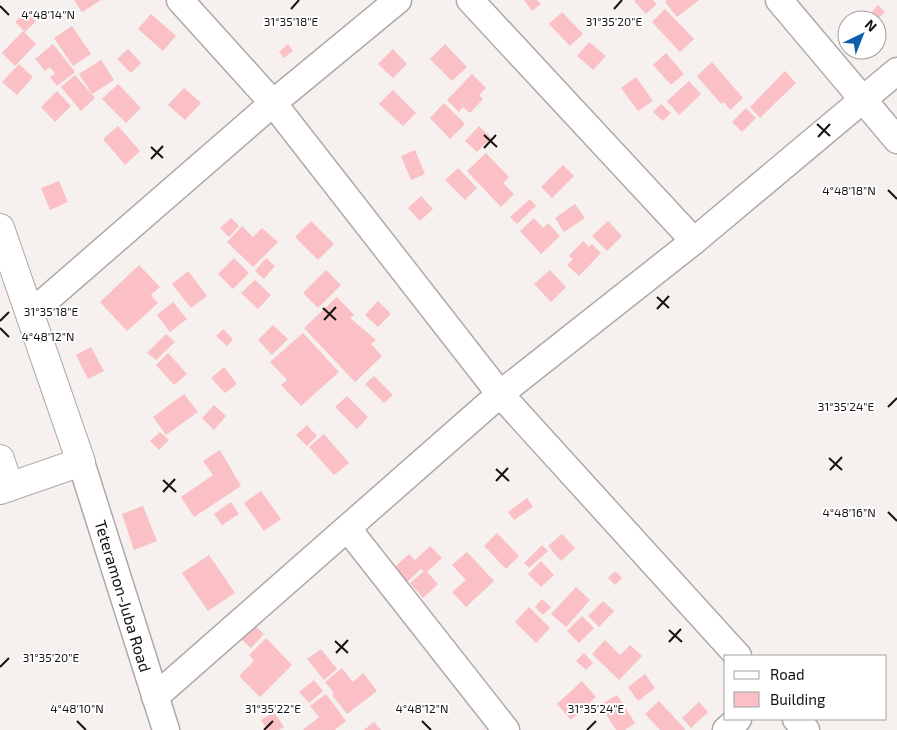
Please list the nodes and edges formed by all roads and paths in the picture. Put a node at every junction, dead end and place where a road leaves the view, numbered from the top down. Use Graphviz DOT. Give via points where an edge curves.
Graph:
graph roads {
  1 [pos="180,0"];
  2 [pos="398,0"];
  3 [pos="470,0"];
  4 [pos="779,0"];
  5 [pos="897,71"];
  6 [pos="863,101"];
  7 [pos="273,103"];
  8 [pos="897,140"];
  9 [pos="0,228"];
  10 [pos="694,241"];
  11 [pos="30,314"];
  12 [pos="500,394"];
  13 [pos="0,459"];
  14 [pos="81,462"];
  15 [pos="4,488"];
  16 [pos="348,529"];
  17 [pos="737,655"];
  18 [pos="154,697"];
  19 [pos="737,720"];
  20 [pos="797,720"];
  21 [pos="166,730"];
  22 [pos="506,730"];
  23 [pos="726,730"];
  24 [pos="806,730"];
  1 -- 7 [label="street"];
  2 -- 7 [label="street"];
  3 -- 10 [label="street"];
  4 -- 6 [label="street"];
  5 -- 6 [label="street"];
  6 -- 8 [label="street"];
  6 -- 10 [label="street"];
  7 -- 11 [label="street"];
  7 -- 12 [label="street"];
  9 -- 11 [label="main road"];
  10 -- 12 [label="street"];
  11 -- 14 [label="main road"];
  12 -- 16 [label="street"];
  12 -- 17 [label="street"];
  13 -- 15 [label="main road"];
  14 -- 15 [label="main road"];
  14 -- 18 [label="street, Teteramon-Juba Road"];
  16 -- 18 [label="street"];
  16 -- 22 [label="street"];
  18 -- 21 [label="street, Teteramon-Juba Road"];
  19 -- 23 [label="street"];
  20 -- 24 [label="street"];
}
